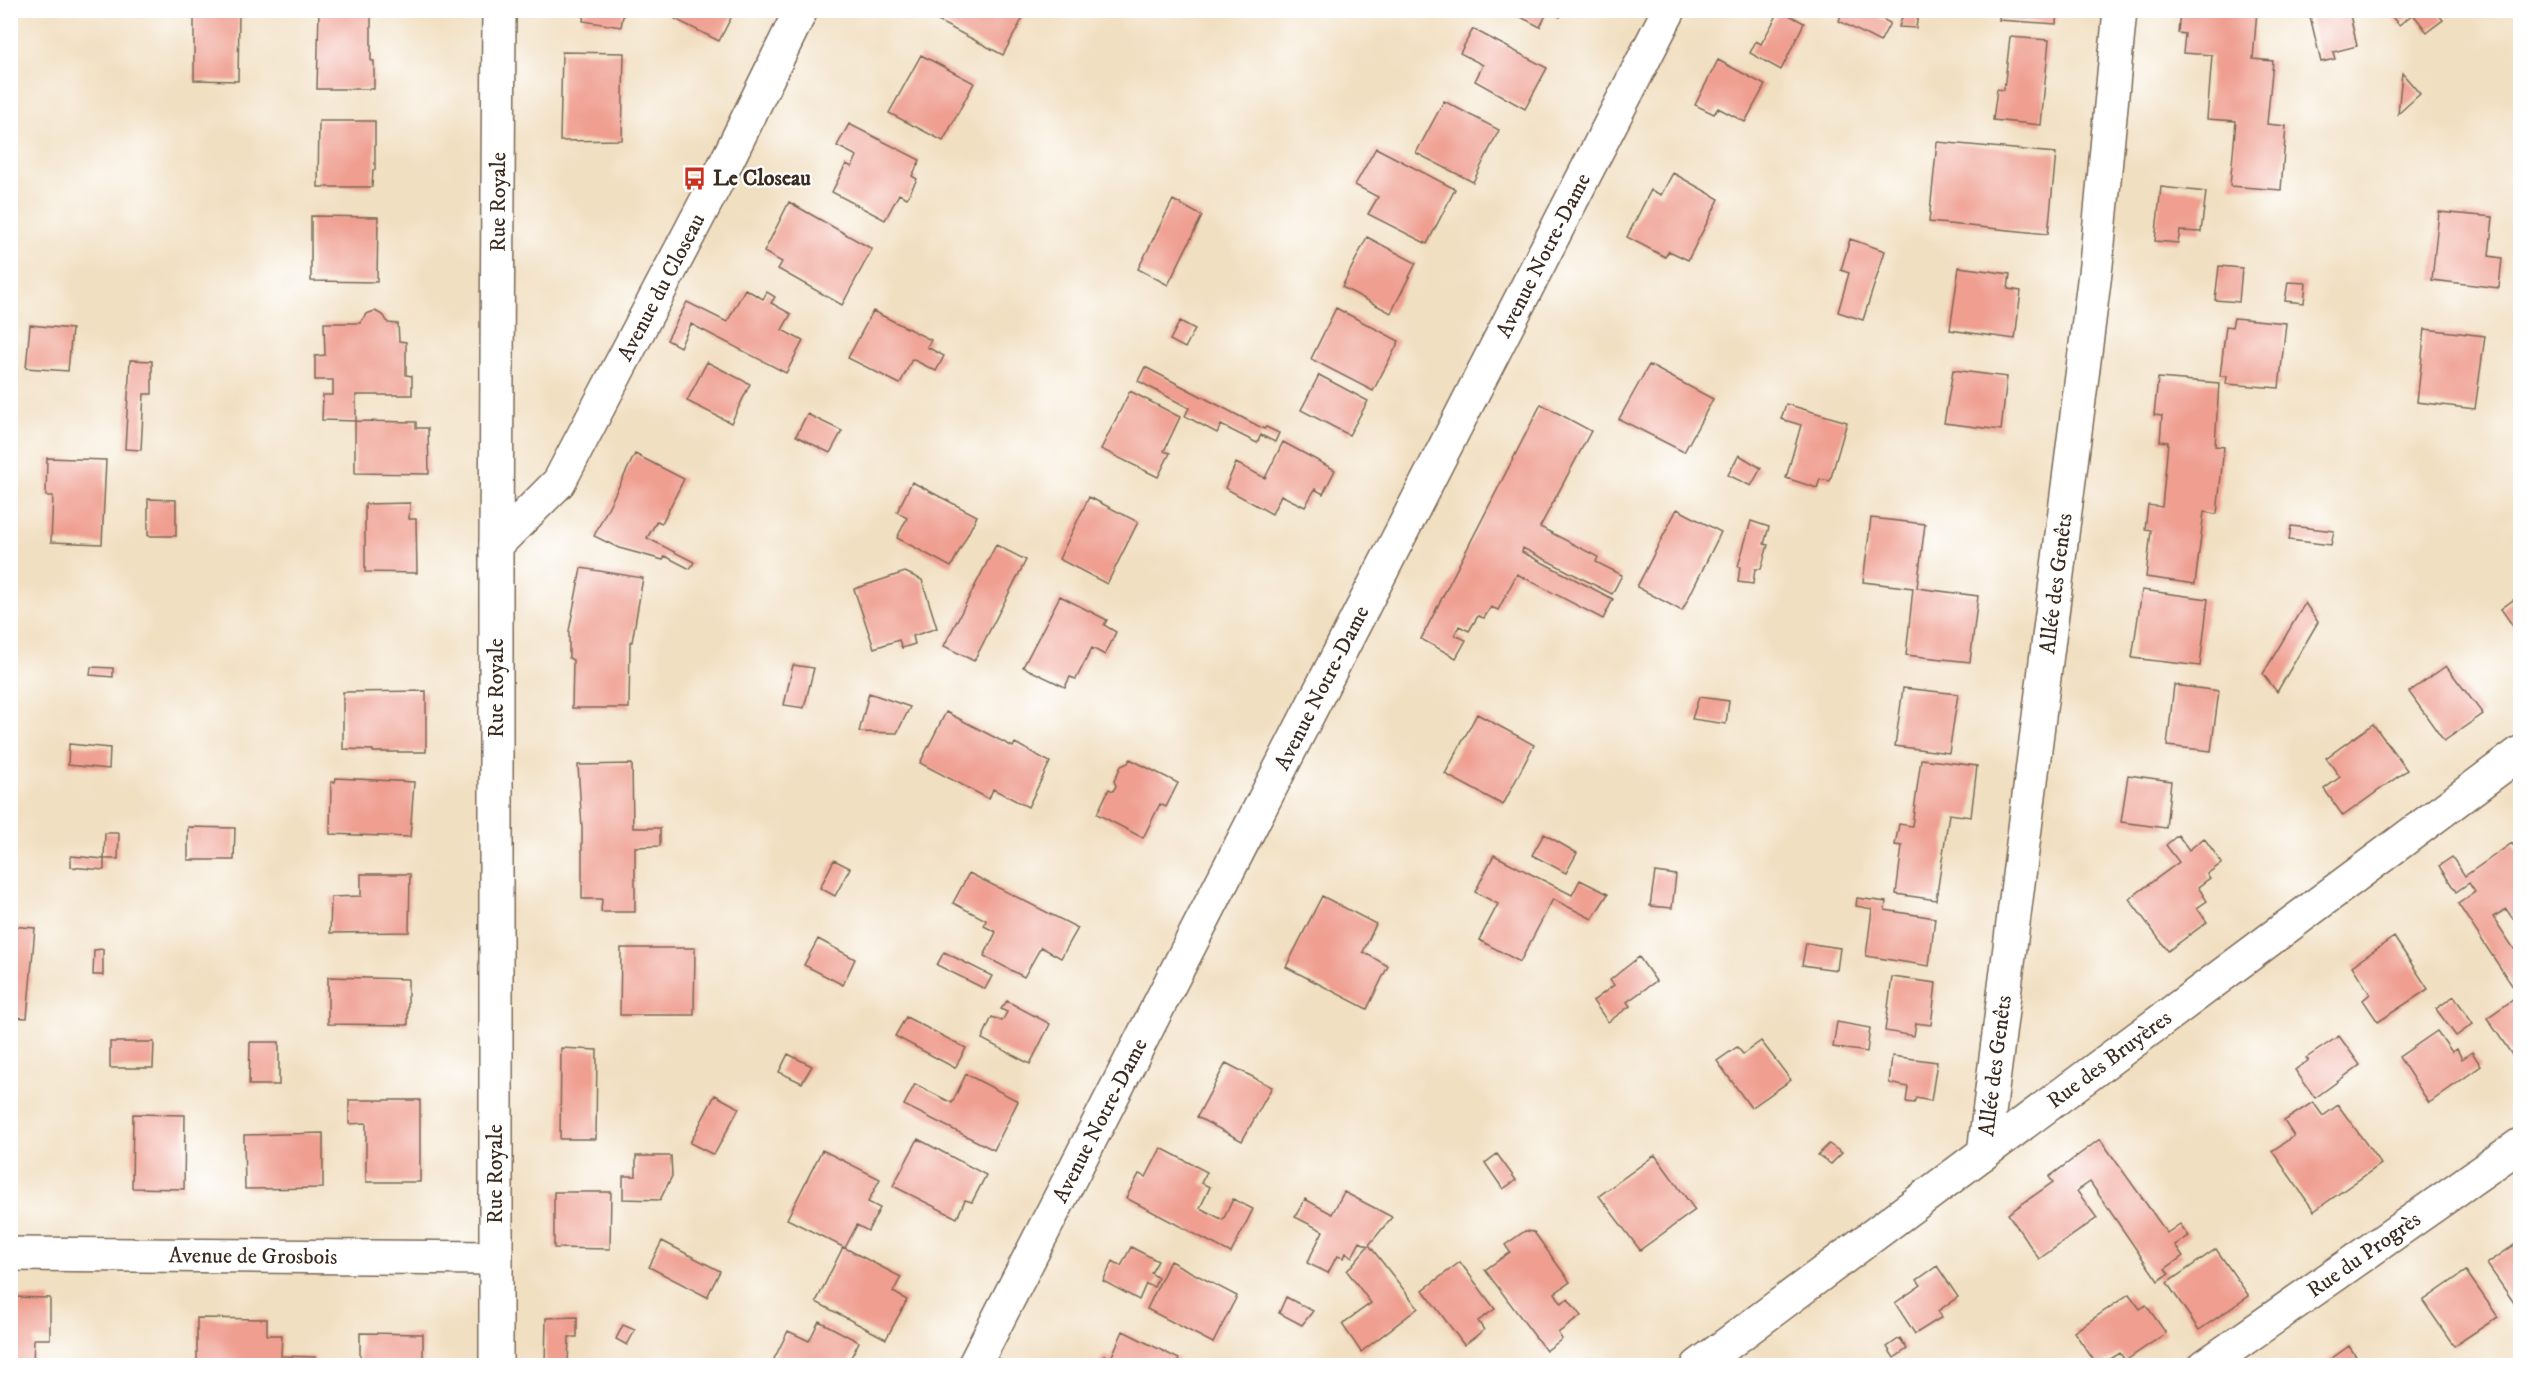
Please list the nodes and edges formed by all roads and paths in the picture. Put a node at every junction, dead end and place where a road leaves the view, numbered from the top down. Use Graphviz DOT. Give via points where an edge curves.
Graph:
graph roads {
  1 [pos="499,10"];
  2 [pos="801,10"];
  3 [pos="1668,10"];
  4 [pos="2120,10"];
  5 [pos="496,545"];
  6 [pos="2520,753"];
  7 [pos="2520,1145"];
  8 [pos="1984,1153"];
  9 [pos="10,1254"];
  10 [pos="494,1258"];
  11 [pos="496,1365"];
  12 [pos="974,1365"];
  13 [pos="1698,1365"];
  14 [pos="2205,1365"];
  1 -- 5 [label="street, Rue Royale"];
  2 -- 5 [label="street, Avenue du Closeau" via="719,177 558,482"];
  3 -- 12 [label="street, Avenue Notre-Dame"];
  4 -- 8 [label="street, Allée des Genêts" via="2096,266"];
  5 -- 10 [label="street, Rue Royale"];
  6 -- 8 [label="street, Rue des Bruyères"];
  7 -- 14 [label="street, Rue du Progrès"];
  8 -- 13 [label="street, Rue des Bruyères"];
  9 -- 10 [label="street, Avenue de Grosbois"];
  10 -- 11 [label="street, Rue Royale"];
}
